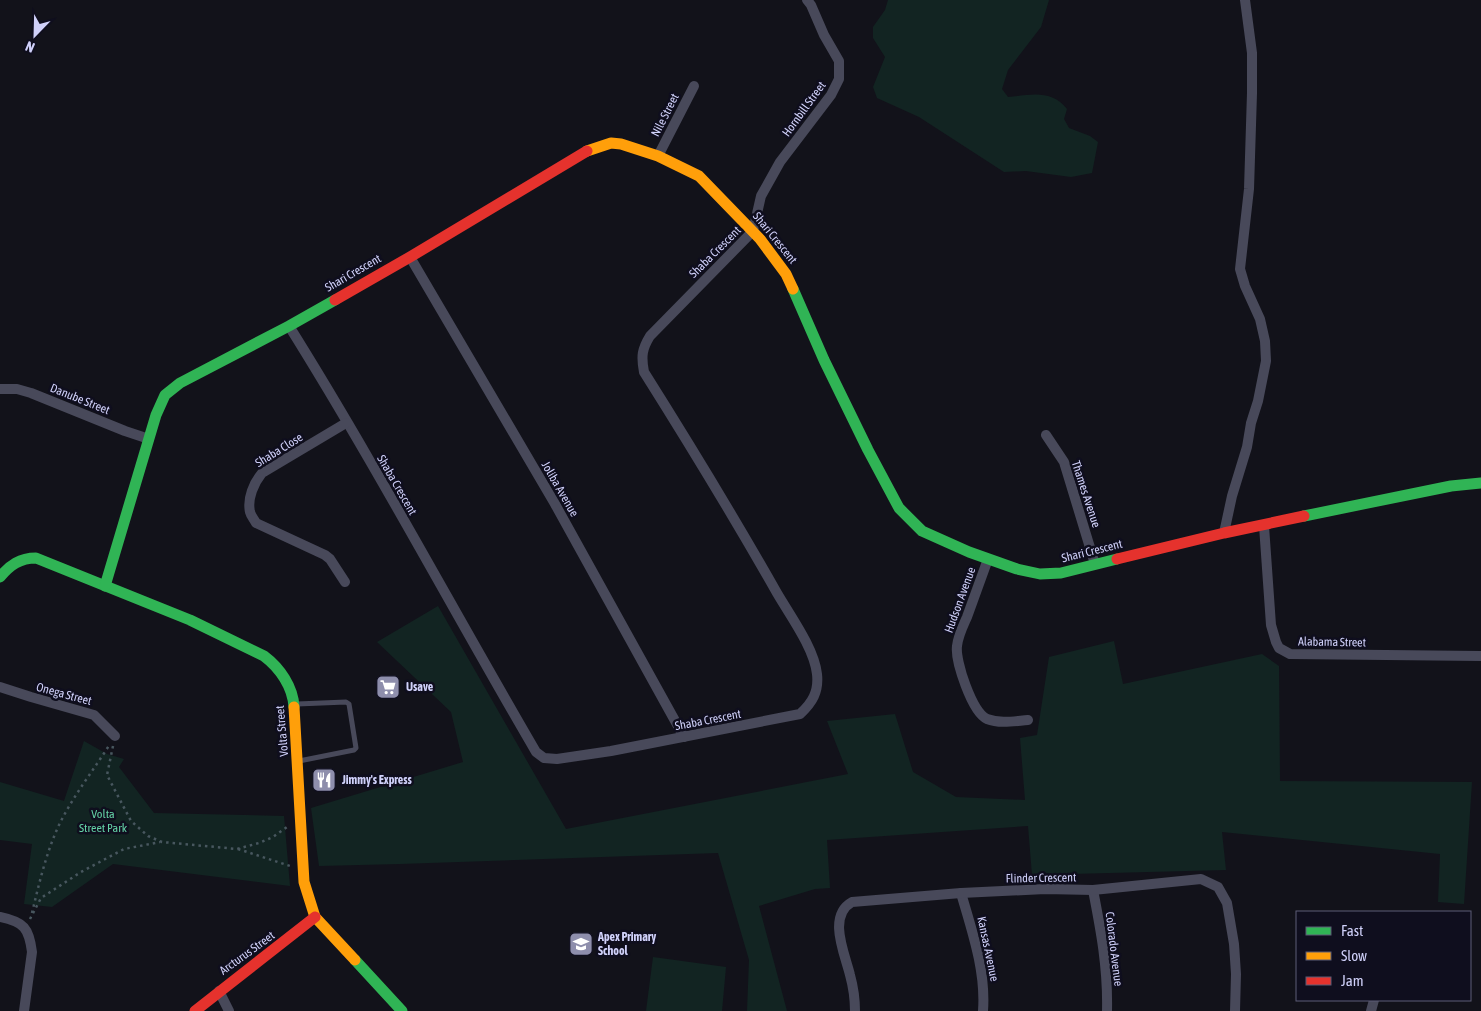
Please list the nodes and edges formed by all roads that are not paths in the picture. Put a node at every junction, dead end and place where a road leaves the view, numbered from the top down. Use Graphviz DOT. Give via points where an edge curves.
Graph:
graph roads {
  1 [pos="807,0"];
  2 [pos="1245,0"];
  3 [pos="694,86"];
  4 [pos="658,156"];
  5 [pos="753,231"];
  6 [pos="410,257"];
  7 [pos="289,326"];
  8 [pos="0,389"];
  9 [pos="346,423"];
  10 [pos="1046,435"];
  11 [pos="149,439"];
  12 [pos="1481,483"];
  13 [pos="1264,526"];
  14 [pos="1224,534"];
  15 [pos="988,559"];
  16 [pos="1095,564"];
  17 [pos="0,577"];
  18 [pos="345,582"];
  19 [pos="105,586"];
  20 [pos="1481,656"];
  21 [pos="0,687"];
  22 [pos="294,704"];
  23 [pos="1028,720"];
  24 [pos="115,736"];
  25 [pos="684,737"];
  26 [pos="298,762"];
  27 [pos="1093,890"];
  28 [pos="961,893"];
  29 [pos="0,917"];
  30 [pos="315,917"];
  31 [pos="220,991"];
  32 [pos="24,1011"];
  33 [pos="196,1011"];
  34 [pos="229,1011"];
  35 [pos="402,1011"];
  36 [pos="855,1011"];
  37 [pos="983,1011"];
  38 [pos="1107,1011"];
  39 [pos="1234,1011"];
  1 -- 5 [label="street, Hornbill Street" via="839,61 839,78 831,96 780,162 761,196"];
  2 -- 14 [label="street" via="1252,54 1252,93 1249,189 1240,269 1260,319 1266,361"];
  3 -- 4 [label="street, Nile Street"];
  4 -- 5 [label="street, Shari Crescent" via="699,176"];
  4 -- 6 [label="street, Shari Crescent" via="621,144 611,143 590,149"];
  5 -- 15 [label="street, Shari Crescent" via="786,274 824,360 900,508 922,531"];
  5 -- 25 [label="street, Shaba Crescent" via="650,336 643,347 642,362 644,372 813,655 817,687 813,700 800,714"];
  6 -- 7 [label="street, Shari Crescent"];
  6 -- 25 [label="street, Joliba Avenue" via="555,504"];
  7 -- 9 [label="street, Shaba Crescent"];
  7 -- 11 [label="street, Shari Crescent" via="180,383 166,395"];
  8 -- 11 [label="street, Danube Street" via="31,393"];
  9 -- 18 [label="street, Shaba Close" via="262,473 255,483 250,502 250,512 256,523 325,555"];
  9 -- 25 [label="street, Shaba Crescent" via="536,752 544,758 557,759"];
  10 -- 16 [label="street, Thames Avenue" via="1064,462"];
  11 -- 19 [label="street, Shari Crescent"];
  12 -- 13 [label="street, Shari Crescent" via="1451,486"];
  13 -- 14 [label="street, Shari Crescent"];
  13 -- 20 [label="street, Alabama Street" via="1270,625 1283,651 1290,654"];
  14 -- 16 [label="street, Shari Crescent"];
  15 -- 16 [label="street, Shari Crescent" via="1040,574 1061,573"];
  15 -- 23 [label="street, Hudson Avenue" via="957,644 959,663 976,709 984,718 1009,722"];
  17 -- 19 [label="street, Volta Street" via="13,563 36,558"];
  19 -- 22 [label="street, Volta Street" via="190,620 264,656 282,673"];
  21 -- 24 [label="street, Onega Street" via="94,715"];
  22 -- 26 [label="street, Volta Street"];
  22 -- 26 [label="lane" via="346,702 356,748"];
  26 -- 30 [label="street, Volta Street" via="304,882"];
  27 -- 28 [label="street, Flinder Crescent"];
  27 -- 38 [label="street, Colorado Avenue" via="1103,940"];
  27 -- 39 [label="street, Flinder Crescent" via="1201,879 1218,887 1227,903 1234,944"];
  28 -- 36 [label="street, Flinder Crescent" via="846,905 839,920 839,937 851,978"];
  28 -- 37 [label="street, Kansas Avenue" via="979,964"];
  29 -- 32 [label="street" via="24,925 32,952"];
  30 -- 31 [label="street, Arcturus Street"];
  30 -- 35 [label="street, Volta Street"];
  31 -- 33 [label="street, Arcturus Street"];
  31 -- 34 [label="street"];
}
